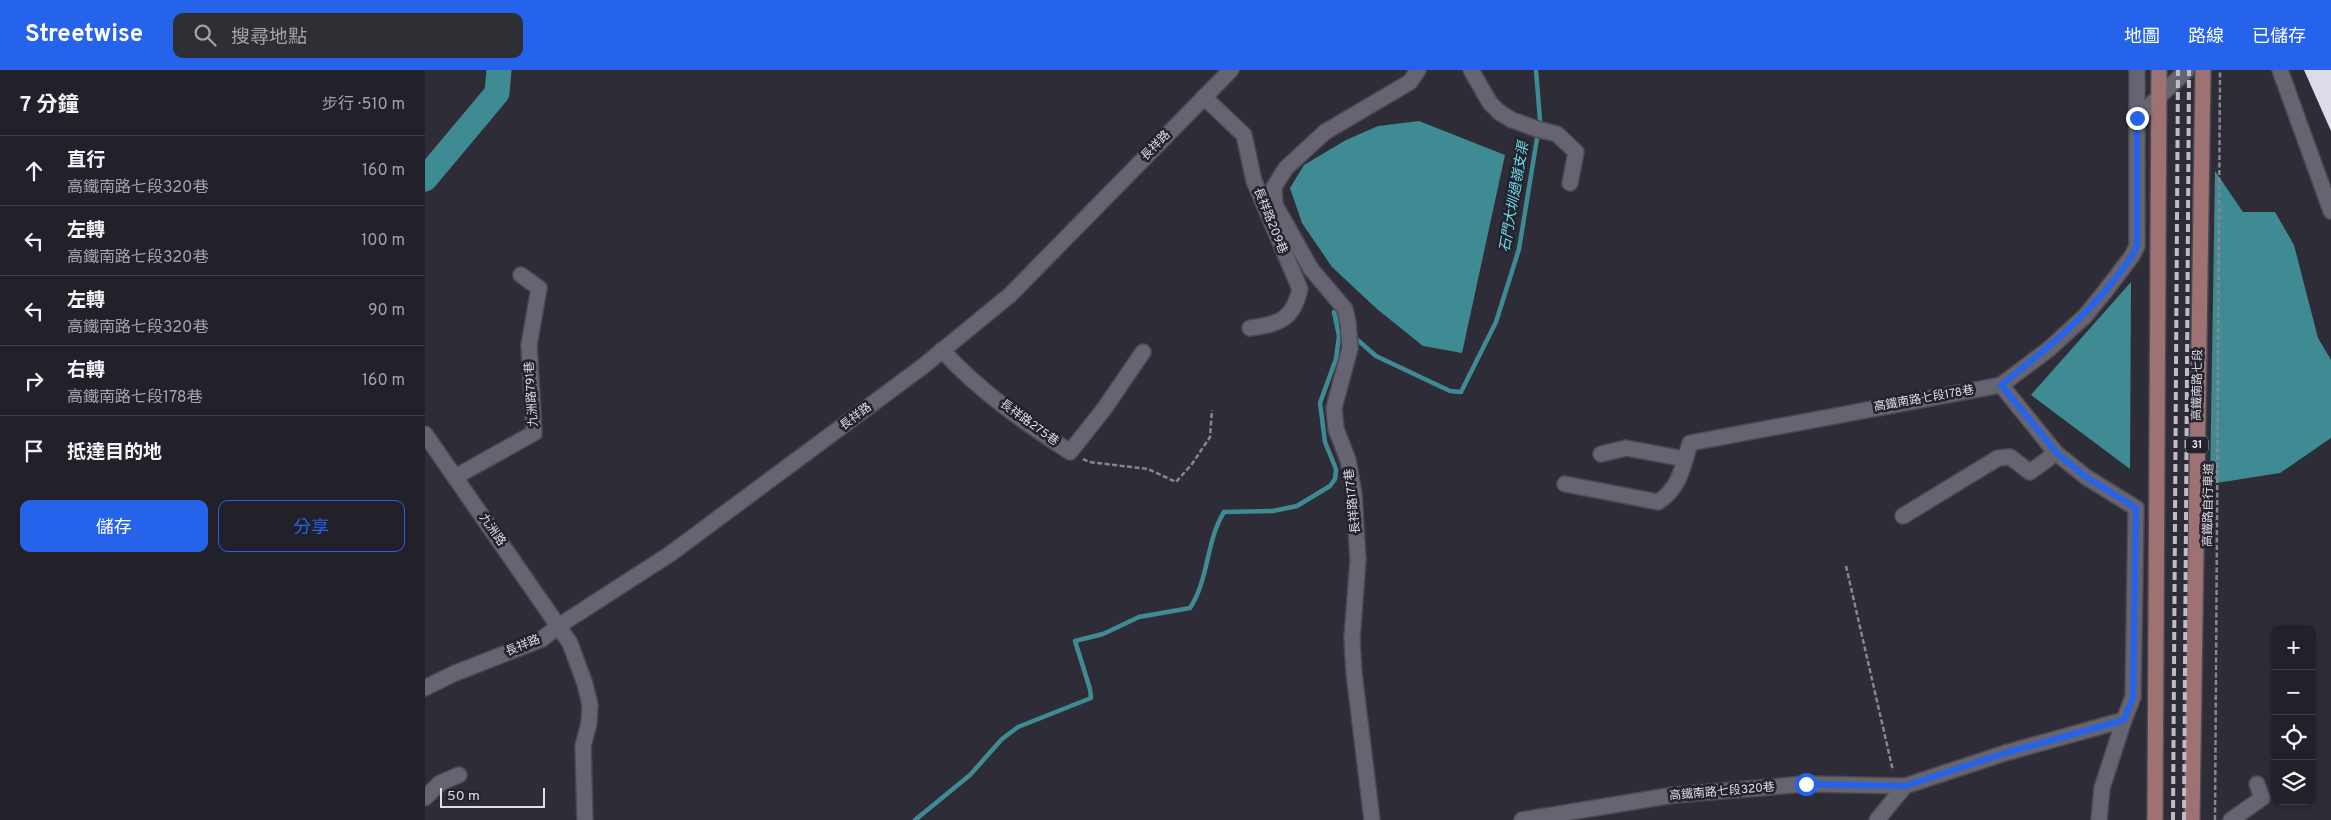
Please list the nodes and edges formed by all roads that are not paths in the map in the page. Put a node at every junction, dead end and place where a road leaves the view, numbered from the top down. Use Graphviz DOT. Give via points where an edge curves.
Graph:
graph roads {
  1 [pos="1231,70"];
  2 [pos="1418,70"];
  3 [pos="1471,70"];
  4 [pos="2137,70"];
  5 [pos="2159,70"];
  6 [pos="2187,70"];
  7 [pos="2203,70"];
  8 [pos="2280,70"];
  9 [pos="2159,95"];
  10 [pos="1204,98"];
  11 [pos="2137,118"];
  12 [pos="1570,183"];
  13 [pos="2331,211"];
  14 [pos="521,275"];
  15 [pos="1250,328"];
  16 [pos="942,350"];
  17 [pos="1143,352"];
  18 [pos="2001,385"];
  19 [pos="425,434"];
  20 [pos="2057,453"];
  21 [pos="1601,454"];
  22 [pos="1685,459"];
  23 [pos="455,477"];
  24 [pos="1565,484"];
  25 [pos="1903,516"];
  26 [pos="560,625"];
  27 [pos="425,688"];
  28 [pos="2124,720"];
  29 [pos="459,775"];
  30 [pos="2257,784"];
  31 [pos="1899,786"];
  32 [pos="425,798"];
  33 [pos="585,820"];
  34 [pos="1372,820"];
  35 [pos="1522,820"];
  36 [pos="1877,820"];
  37 [pos="2099,820"];
  38 [pos="2155,820"];
  39 [pos="2192,820"];
  40 [pos="2231,820"];
  1 -- 10 [label="street, 長祥路"];
  2 -- 34 [label="street, 長祥路177巷" via="1410,82 1325,132 1286,168 1274,187 1275,205 1311,269 1345,309 1348,322 1350,348 1334,408 1354,494 1358,560 1352,639"];
  3 -- 12 [label="street" via="1499,112 1557,134 1576,152"];
  4 -- 11 [label="street, 高鐵南路七段178巷"];
  5 -- 9 [label="main road"];
  6 -- 9 [label="street"];
  7 -- 39 [label="main road, 高鐵南路七段 / 31"];
  8 -- 13 [label="street"];
  9 -- 11 [label="street"];
  9 -- 38 [label="main road"];
  10 -- 15 [label="street, 長祥路209巷" via="1244,135 1254,181 1300,289 1297,303 1276,325"];
  10 -- 16 [label="street, 長祥路" via="1010,295"];
  11 -- 18 [label="street, 高鐵南路七段178巷" via="2137,246 2132,256 2085,316"];
  14 -- 23 [label="street, 九洲路791巷" via="539,288 529,345 534,433"];
  16 -- 17 [label="street, 長祥路275巷" via="967,377 1070,452"];
  16 -- 26 [label="street, 長祥路" via="670,554"];
  18 -- 20 [label="street"];
  18 -- 22 [label="street, 高鐵南路七段178巷" via="1690,443"];
  19 -- 23 [label="street, 九洲路"];
  20 -- 25 [label="street" via="2030,472 2010,457 1998,458"];
  20 -- 28 [label="street" via="2086,477 2136,508 2133,697"];
  21 -- 22 [label="street" via="1626,448"];
  22 -- 24 [label="street, 高鐵南路七段178巷" via="1677,485 1658,502"];
  23 -- 26 [label="street, 九洲路"];
  26 -- 27 [label="street, 長祥路" via="542,639"];
  26 -- 33 [label="street, 九洲路" via="570,643 590,705 583,746"];
  28 -- 31 [label="street, 高鐵南路七段320巷"];
  28 -- 37 [label="street" via="2101,788"];
  29 -- 32 [label="street" via="440,783"];
  30 -- 40 [label="street" via="2262,798"];
  31 -- 35 [label="street, 高鐵南路七段320巷" via="1806,784 1674,795"];
  31 -- 36 [label="street"];
}
